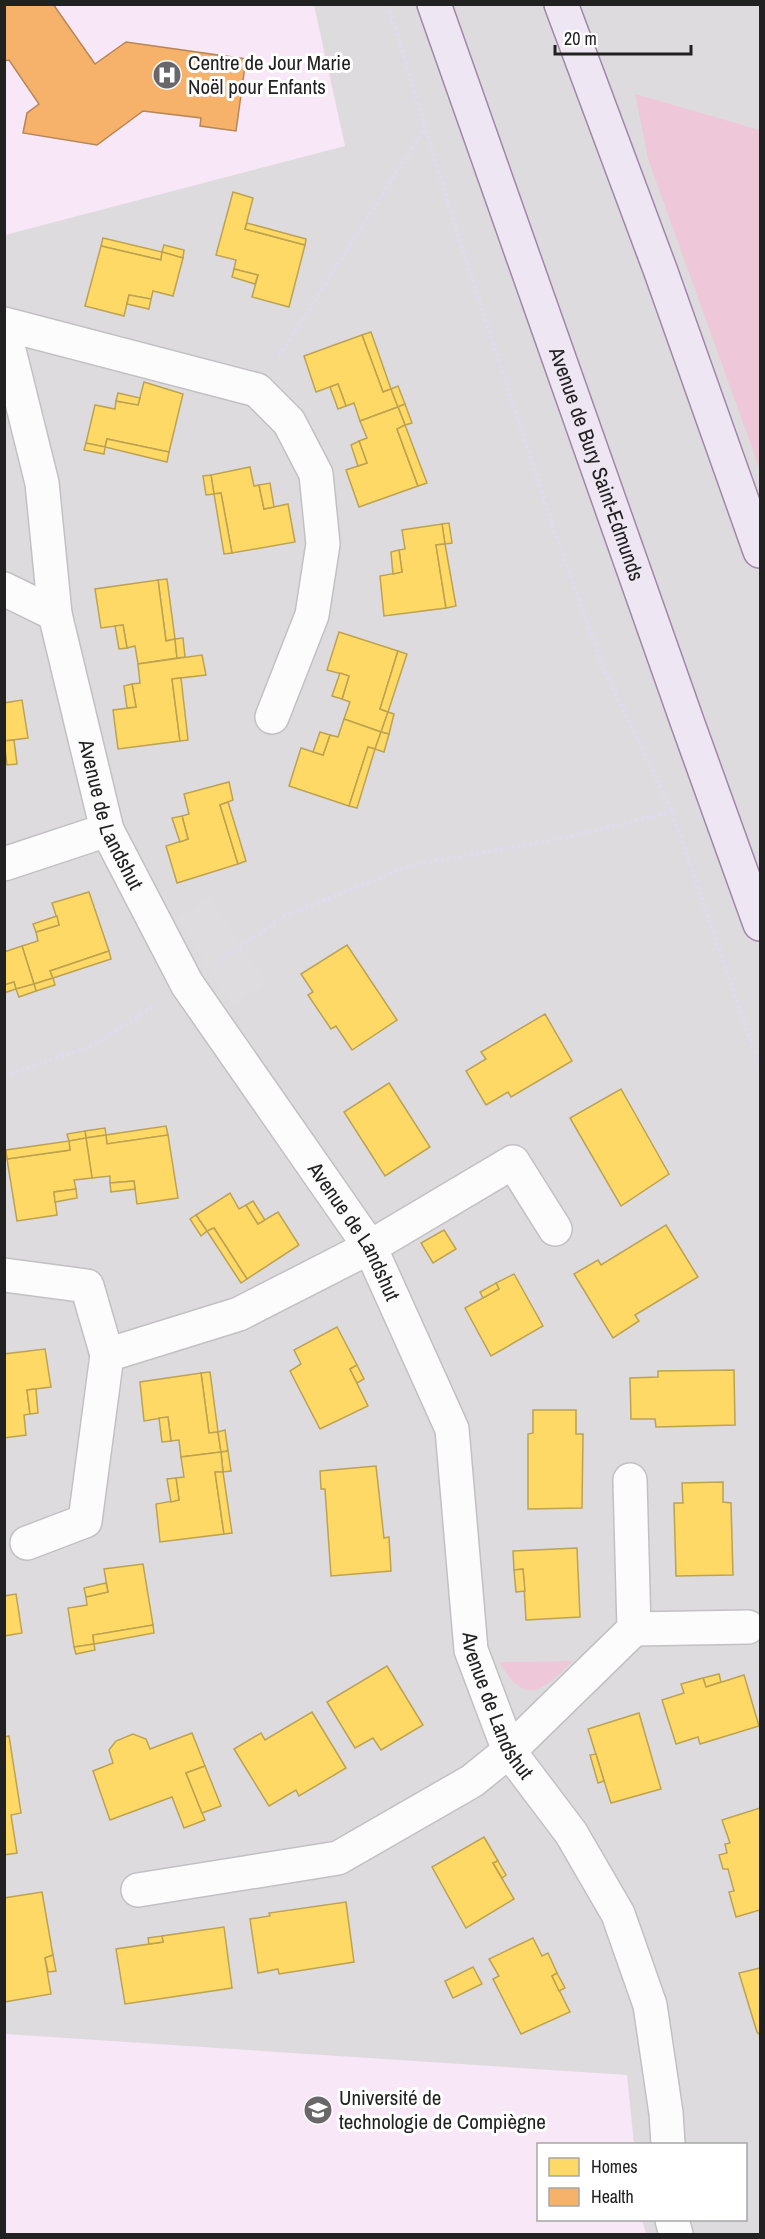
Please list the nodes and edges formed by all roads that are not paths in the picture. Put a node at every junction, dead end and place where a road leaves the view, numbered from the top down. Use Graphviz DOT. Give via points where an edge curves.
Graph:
graph roads {
  1 [pos="434,4"];
  2 [pos="561,4"];
  3 [pos="4,324"];
  4 [pos="4,330"];
  5 [pos="760,551"];
  6 [pos="4,589"];
  7 [pos="55,614"];
  8 [pos="272,717"];
  9 [pos="107,830"];
  10 [pos="4,864"];
  11 [pos="760,924"];
  12 [pos="555,1229"];
  13 [pos="370,1247"];
  14 [pos="4,1275"];
  15 [pos="107,1355"];
  16 [pos="630,1480"];
  17 [pos="27,1543"];
  18 [pos="748,1627"];
  19 [pos="634,1629"];
  20 [pos="509,1752"];
  21 [pos="138,1890"];
  22 [pos="668,2143"];
  1 -- 11 [label="main road, Avenue de Bury Saint-Edmunds"];
  2 -- 5 [label="main road" via="662,272"];
  3 -- 8 [label="street" via="257,390 289,422 316,474 323,544 312,615"];
  4 -- 7 [label="street, Avenue de Landshut" via="42,483"];
  6 -- 7 [label="street"];
  7 -- 9 [label="street, Avenue de Landshut"];
  9 -- 10 [label="street"];
  9 -- 13 [label="street, Avenue de Landshut" via="187,984"];
  12 -- 13 [label="street" via="513,1162"];
  13 -- 15 [label="street" via="239,1314"];
  13 -- 20 [label="street, Avenue de Landshut" via="452,1429 471,1650"];
  14 -- 15 [label="street" via="87,1286"];
  15 -- 17 [label="street" via="85,1521"];
  16 -- 19 [label="street"];
  18 -- 19 [label="street"];
  19 -- 20 [label="street"];
  20 -- 21 [label="street" via="472,1781 338,1858"];
  20 -- 22 [label="street, Avenue de Landshut" via="571,1833 618,1914 650,2005"];
}
